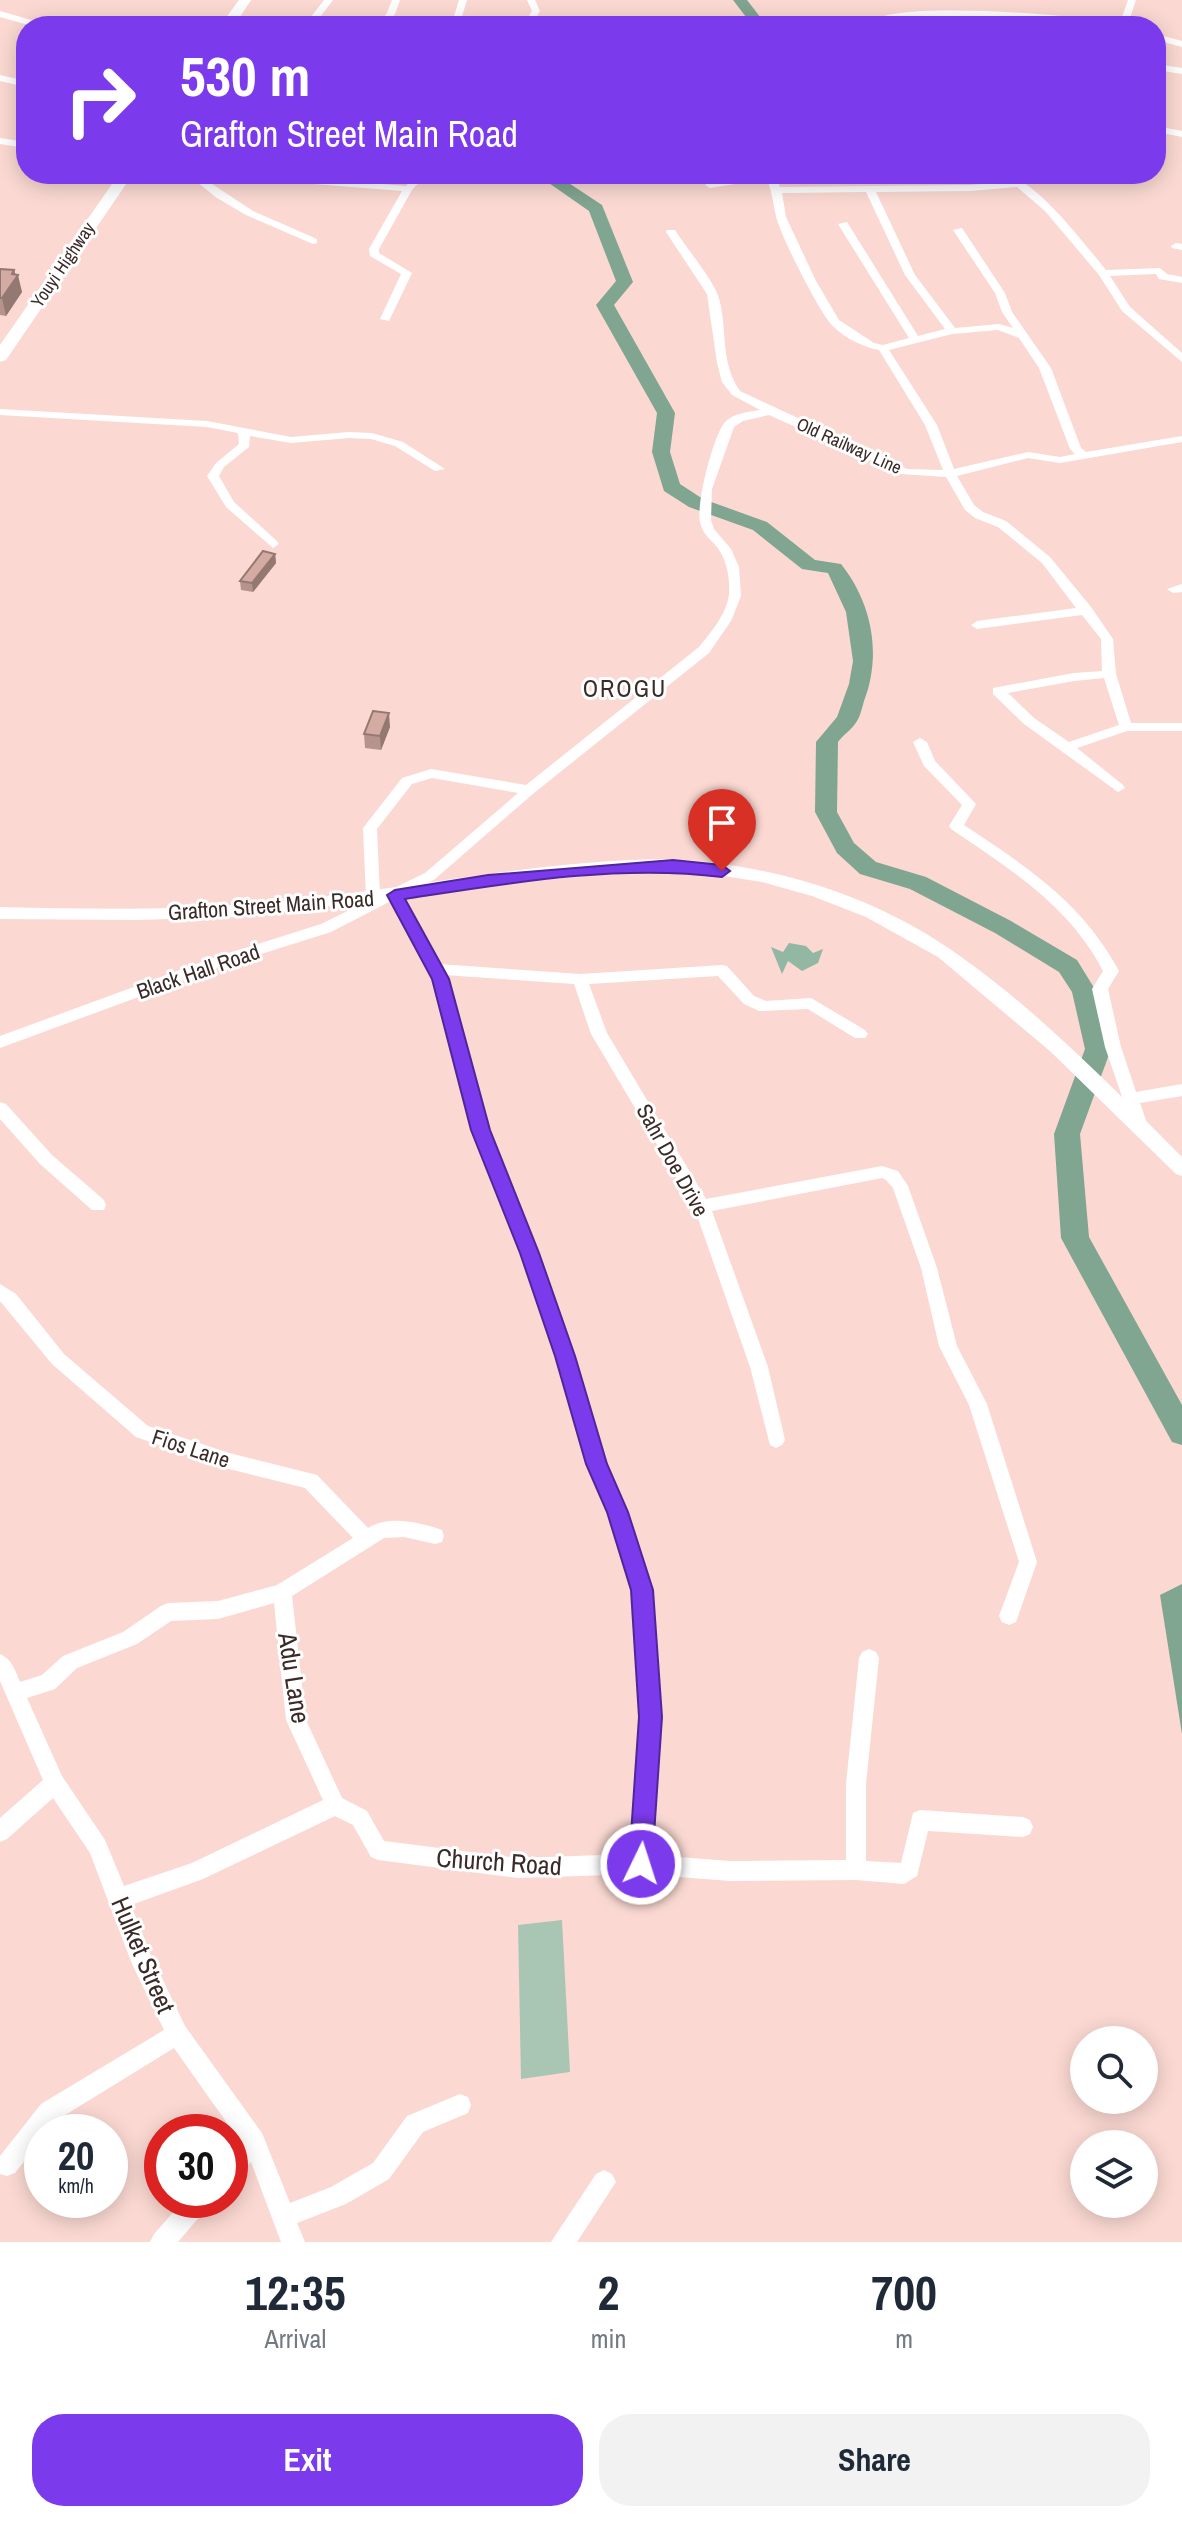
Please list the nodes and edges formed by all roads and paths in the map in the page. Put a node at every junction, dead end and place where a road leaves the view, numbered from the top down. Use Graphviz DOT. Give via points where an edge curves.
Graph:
graph roads {
  1 [pos="329,0"];
  2 [pos="316,16"];
  3 [pos="904,16"];
  4 [pos="1050,16"];
  5 [pos="119,184"];
  6 [pos="204,184"];
  7 [pos="345,184"];
  8 [pos="367,184"];
  9 [pos="413,184"];
  10 [pos="716,184"];
  11 [pos="774,184"];
  12 [pos="1018,184"];
  13 [pos="710,185"];
  14 [pos="366,187"];
  15 [pos="408,189"];
  16 [pos="870,189"];
  17 [pos="776,190"];
  18 [pos="843,224"];
  19 [pos="958,230"];
  20 [pos="671,232"];
  21 [pos="313,241"];
  22 [pos="1103,273"];
  23 [pos="1182,280"];
  24 [pos="385,319"];
  25 [pos="952,331"];
  26 [pos="1024,336"];
  27 [pos="914,338"];
  28 [pos="883,348"];
  29 [pos="0,357"];
  30 [pos="1182,359"];
  31 [pos="770,411"];
  32 [pos="0,412"];
  33 [pos="244,431"];
  34 [pos="1182,439"];
  35 [pos="1084,456"];
  36 [pos="439,469"];
  37 [pos="950,474"];
  38 [pos="705,520"];
  39 [pos="273,544"];
  40 [pos="1087,610"];
  41 [pos="977,625"];
  42 [pos="1109,674"];
  43 [pos="1126,727"];
  44 [pos="1182,727"];
  45 [pos="920,742"];
  46 [pos="1067,747"];
  47 [pos="1118,788"];
  48 [pos="529,790"];
  49 [pos="395,895"];
  50 [pos="373,897"];
  51 [pos="0,913"];
  52 [pos="435,969"];
  53 [pos="580,979"];
  54 [pos="860,1034"];
  55 [pos="0,1042"];
  56 [pos="1182,1090"];
  57 [pos="1124,1102"];
  58 [pos="0,1108"];
  59 [pos="1182,1169"];
  60 [pos="98,1205"];
  61 [pos="702,1206"];
  62 [pos="0,1291"];
  63 [pos="776,1440"];
  64 [pos="435,1536"];
  65 [pos="366,1539"];
  66 [pos="282,1592"];
  67 [pos="1009,1616"];
  68 [pos="869,1658"];
  69 [pos="0,1663"];
  70 [pos="16,1692"];
  71 [pos="55,1783"];
  72 [pos="335,1805"];
  73 [pos="1023,1827"];
  74 [pos="0,1832"];
  75 [pos="641,1864"];
  76 [pos="856,1870"];
  77 [pos="119,1898"];
  78 [pos="177,2034"];
  79 [pos="460,2105"];
  80 [pos="254,2141"];
  81 [pos="248,2148"];
  82 [pos="7,2165"];
  83 [pos="604,2182"];
  84 [pos="284,2217"];
  85 [pos="183,2218"];
  86 [pos="162,2242"];
  87 [pos="293,2242"];
  88 [pos="563,2242"];
  1 -- 2 [label="street"];
  3 -- 4 [label="street"];
  5 -- 29 [label="main road, Youyi Highway"];
  6 -- 21 [label="street" via="217,196"];
  7 -- 14 [label="street"];
  8 -- 14 [label="street"];
  9 -- 15 [label="street"];
  10 -- 13 [label="street"];
  11 -- 17 [label="street"];
  12 -- 16 [label="street"];
  12 -- 22 [label="street" via="1049,209"];
  14 -- 15 [label="street"];
  15 -- 24 [label="street" via="374,249 383,261 407,273"];
  16 -- 17 [label="street"];
  16 -- 25 [label="street" via="910,275"];
  17 -- 28 [label="street" via="781,217 835,322"];
  18 -- 27 [label="street"];
  19 -- 26 [label="street"];
  20 -- 31 [label="street" via="712,294 728,382 736,393"];
  22 -- 23 [label="street" via="1160,271 1163,277"];
  22 -- 30 [label="street" via="1126,309"];
  25 -- 26 [label="street" via="999,327"];
  25 -- 27 [label="street"];
  26 -- 35 [label="street" via="1045,368 1076,449"];
  27 -- 28 [label="street"];
  28 -- 37 [label="street" via="931,425"];
  31 -- 37 [label="street, Old Railway Line" via="905,472"];
  31 -- 38 [label="street, Old Railway Line" via="729,425 706,489"];
  32 -- 33 [label="street" via="207,424"];
  33 -- 36 [label="street" via="306,441 372,436 399,444"];
  33 -- 39 [label="street" via="245,445 213,476 238,511"];
  34 -- 35 [label="street, Old Railway Line"];
  35 -- 37 [label="street, Old Railway Line" via="1060,460 1028,455"];
  37 -- 40 [label="street" via="969,507 1002,524 1046,560"];
  38 -- 48 [label="street, Black Hall Road" via="733,567 735,596 727,618 704,650"];
  40 -- 41 [label="street"];
  40 -- 42 [label="street" via="1107,639"];
  42 -- 43 [label="street"];
  42 -- 46 [label="street" via="998,691"];
  43 -- 44 [label="street"];
  43 -- 46 [label="street"];
  45 -- 57 [label="street" via="929,763 969,804 956,826 1083,922 1102,950 1111,971 1100,989"];
  46 -- 47 [label="street"];
  48 -- 49 [label="street, Black Hall Road" via="430,876"];
  48 -- 50 [label="street" via="431,773 407,781 370,828"];
  49 -- 50 [label="street, Grafton Street Main Road"];
  49 -- 52 [label="street"];
  49 -- 55 [label="street, Black Hall Road" via="326,928"];
  49 -- 57 [label="street, Grafton Street Main Road" via="673,865 810,888 902,927 963,966"];
  50 -- 51 [label="street, Grafton Street Main Road" via="216,912"];
  52 -- 53 [label="street"];
  52 -- 75 [label="street" via="481,1130 530,1253 642,1590 651,1717"];
  53 -- 54 [label="street" via="722,970 749,1000 764,1007 811,1003"];
  53 -- 61 [label="street, Sahr Doe Drive" via="599,1034"];
  56 -- 57 [label="street"];
  57 -- 59 [label="street, Grafton Street Main Road"];
  58 -- 60 [label="street" via="53,1169"];
  61 -- 63 [label="street, Sahr Doe Drive" via="759,1367"];
  61 -- 67 [label="street" via="882,1172 892,1175 929,1268 948,1346 978,1404 1028,1562"];
  62 -- 65 [label="street, Fios Lane" via="58,1359 142,1432 311,1481"];
  64 -- 65 [label="street" via="404,1529 381,1530"];
  65 -- 66 [label="street"];
  66 -- 70 [label="street" via="218,1610 168,1612 130,1638 70,1662 48,1683"];
  66 -- 72 [label="street, Adu Lane" via="296,1720"];
  68 -- 76 [label="street" via="856,1784"];
  69 -- 70 [label="street, Hulket Street"];
  70 -- 71 [label="street, Hulket Street"];
  71 -- 74 [label="street"];
  71 -- 77 [label="street, Hulket Street" via="98,1847"];
  72 -- 75 [label="street, Church Road" via="360,1818 378,1850 518,1868"];
  72 -- 77 [label="street" via="196,1872"];
  73 -- 76 [label="street, Church Road" via="920,1820 910,1869 904,1874"];
  75 -- 76 [label="street, Church Road" via="730,1871"];
  77 -- 78 [label="street, Hulket Street"];
  78 -- 80 [label="street, Hulket Street"];
  78 -- 82 [label="street" via="49,2112"];
  79 -- 84 [label="street" via="415,2124 381,2171 338,2196"];
  80 -- 81 [label="street"];
  80 -- 84 [label="street, Hulket Street"];
  83 -- 88 [label="street"];
  84 -- 87 [label="street, Hulket Street"];
  85 -- 86 [label="street"];
}
